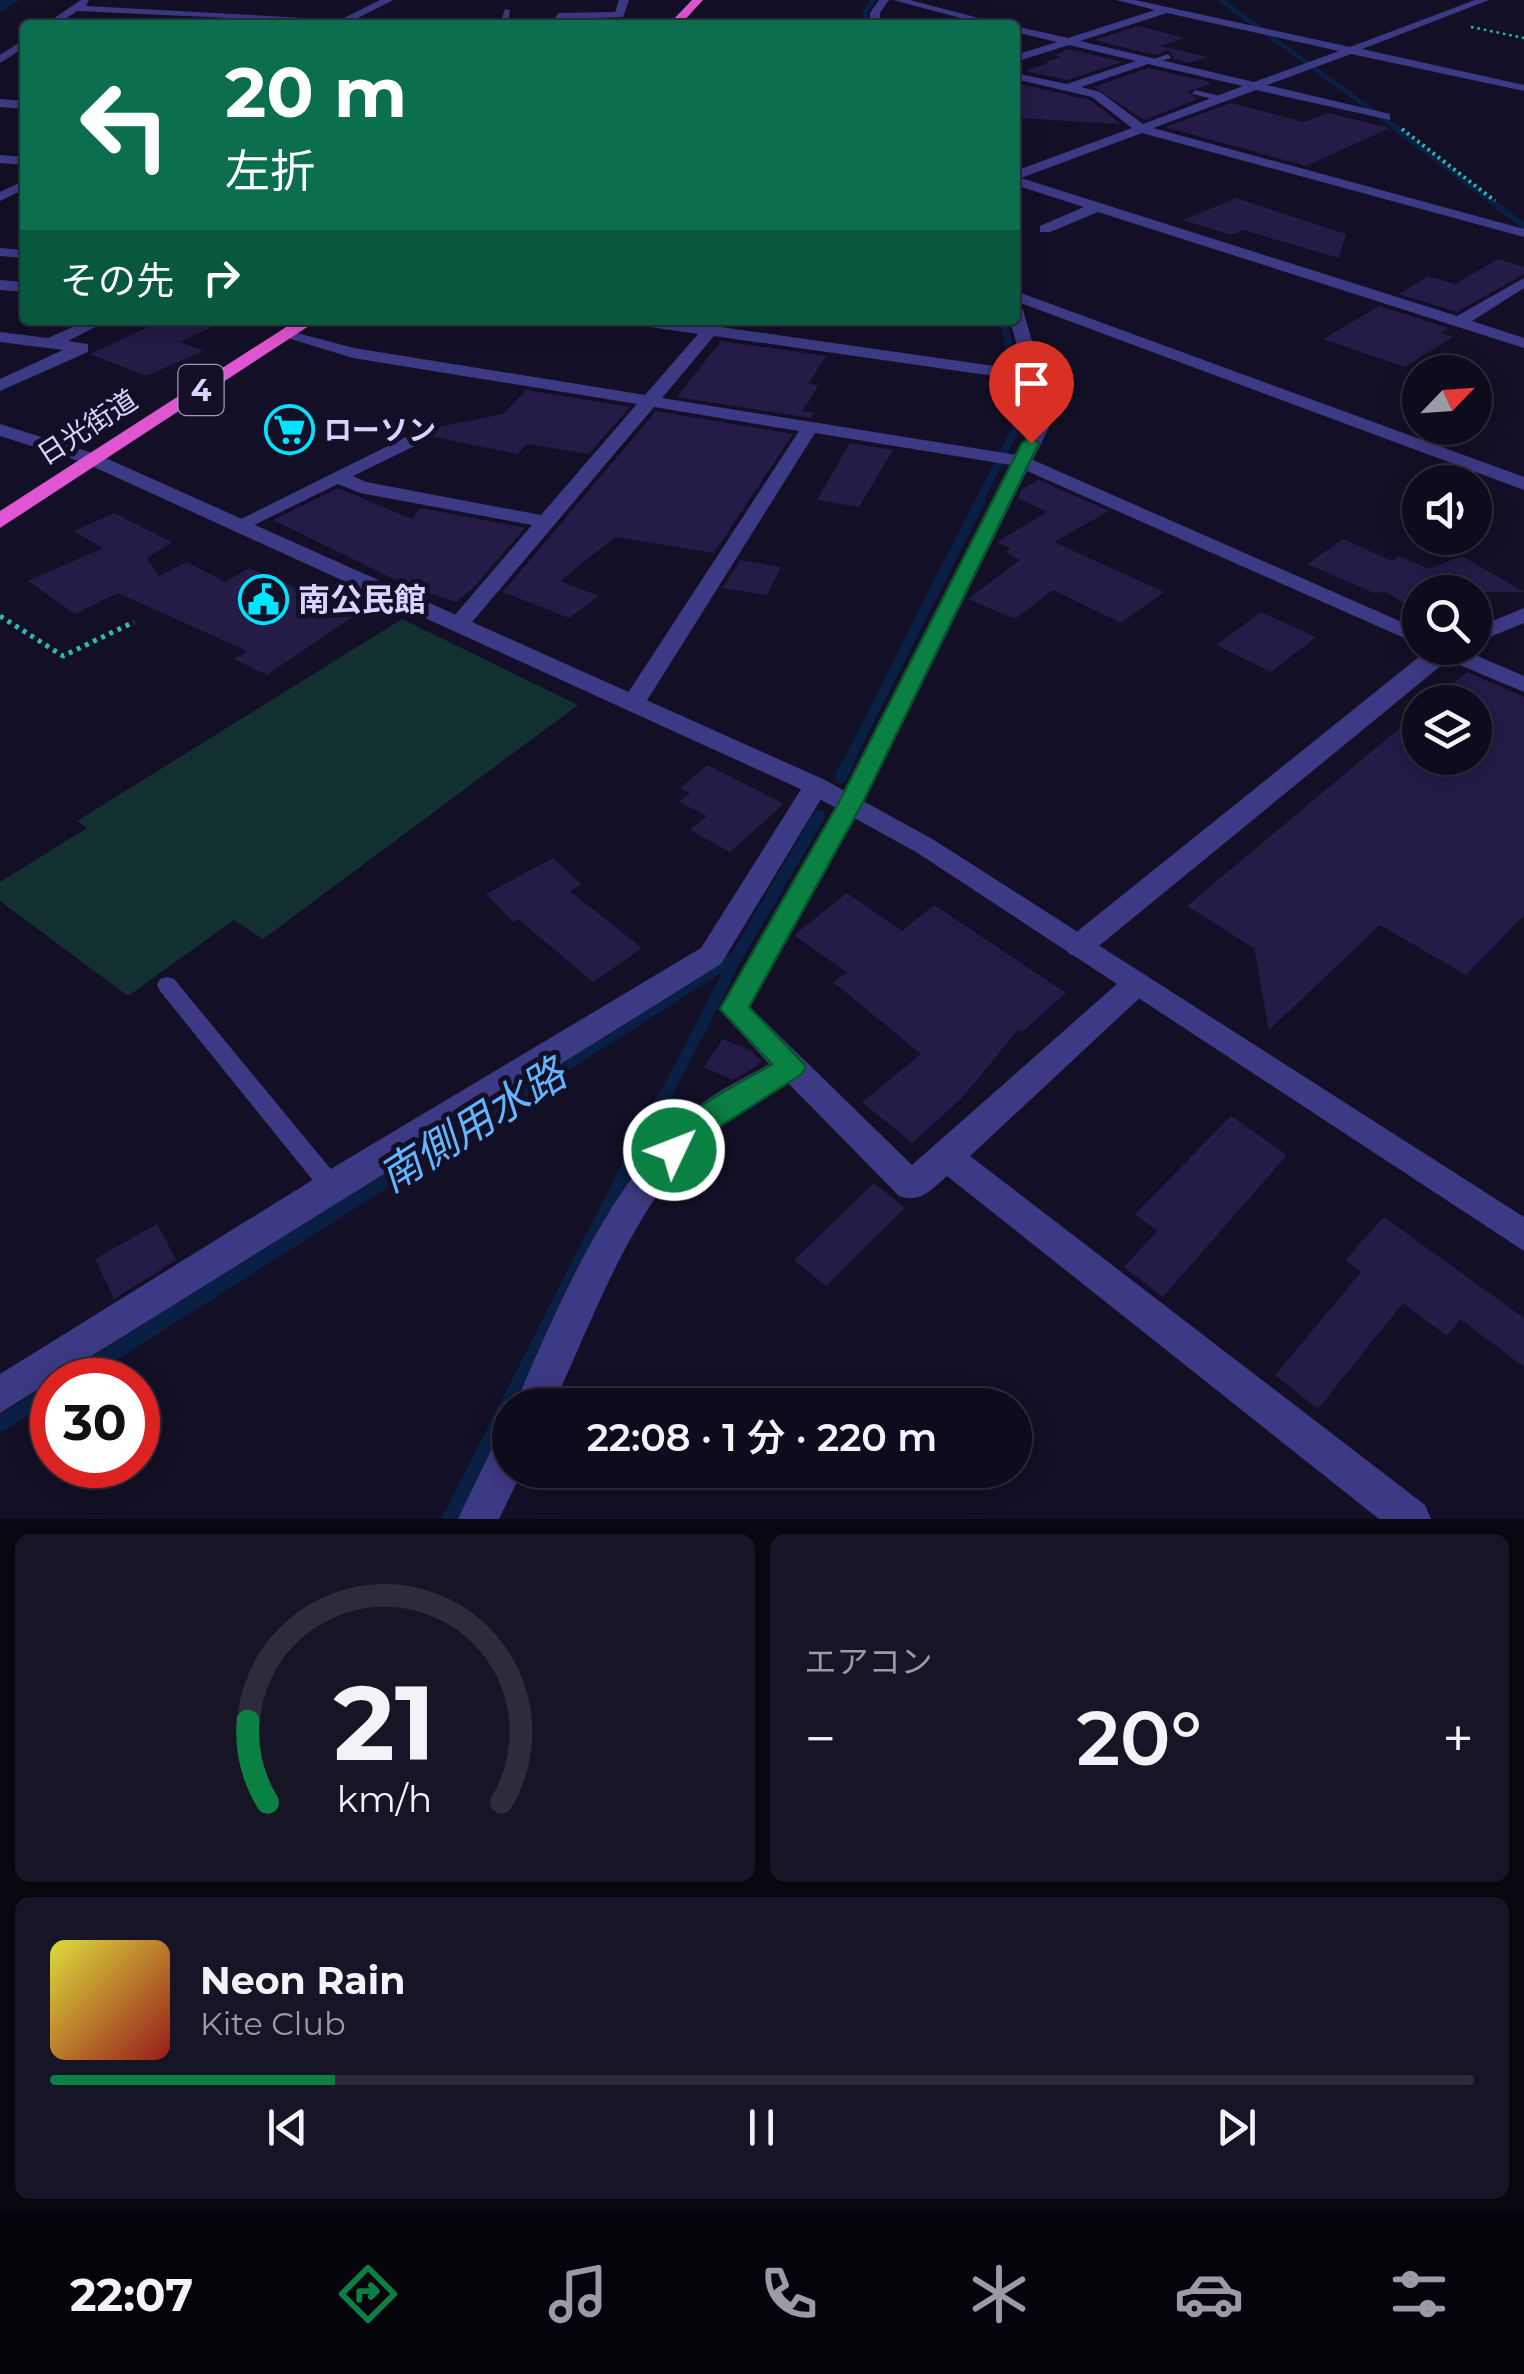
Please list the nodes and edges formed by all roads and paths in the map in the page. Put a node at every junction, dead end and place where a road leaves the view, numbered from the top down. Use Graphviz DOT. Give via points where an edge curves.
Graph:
graph roads {
  1 [pos="89,0"];
  2 [pos="388,0"];
  3 [pos="624,0"];
  4 [pos="698,0"];
  5 [pos="898,0"];
  6 [pos="1121,0"];
  7 [pos="1484,0"];
  8 [pos="73,8"];
  9 [pos="507,10"];
  10 [pos="1168,10"];
  11 [pos="1433,19"];
  12 [pos="57,20"];
  13 [pos="273,20"];
  14 [pos="348,20"];
  15 [pos="505,20"];
  16 [pos="557,20"];
  17 [pos="679,20"];
  18 [pos="980,20"];
  19 [pos="1020,29"];
  20 [pos="1524,38"];
  21 [pos="1069,42"];
  22 [pos="1351,50"];
  23 [pos="1168,56"];
  24 [pos="1020,57"];
  25 [pos="1148,61"];
  26 [pos="1020,77"];
  27 [pos="1255,87"];
  28 [pos="1068,88"];
  29 [pos="1524,88"];
  30 [pos="1194,92"];
  31 [pos="1221,100"];
  32 [pos="1386,117"];
  33 [pos="1142,129"];
  34 [pos="1020,177"];
  35 [pos="1020,181"];
  36 [pos="1097,207"];
  37 [pos="1509,211"];
  38 [pos="1045,229"];
  39 [pos="1524,233"];
  40 [pos="1523,282"];
  41 [pos="1020,298"];
  42 [pos="1459,322"];
  43 [pos="90,325"];
  44 [pos="301,325"];
  45 [pos="1019,325"];
  46 [pos="714,326"];
  47 [pos="286,335"];
  48 [pos="0,337"];
  49 [pos="1524,343"];
  50 [pos="49,344"];
  51 [pos="1001,372"];
  52 [pos="0,386"];
  53 [pos="650,402"];
  54 [pos="811,426"];
  55 [pos="0,430"];
  56 [pos="422,435"];
  57 [pos="92,459"];
  58 [pos="1015,460"];
  59 [pos="340,477"];
  60 [pos="1524,484"];
  61 [pos="0,521"];
  62 [pos="546,522"];
  63 [pos="237,526"];
  64 [pos="1524,615"];
  65 [pos="0,616"];
  66 [pos="134,622"];
  67 [pos="459,623"];
  68 [pos="1492,629"];
  69 [pos="1402,630"];
  70 [pos="1415,665"];
  71 [pos="1480,665"];
  72 [pos="1524,685"];
  73 [pos="634,702"];
  74 [pos="816,786"];
  75 [pos="850,804"];
  76 [pos="1079,946"];
  77 [pos="1136,984"];
  78 [pos="167,985"];
  79 [pos="792,1066"];
  80 [pos="948,1157"];
  81 [pos="331,1186"];
  82 [pos="1524,1236"];
  83 [pos="542,1388"];
  84 [pos="0,1394"];
  85 [pos="493,1488"];
  86 [pos="478,1519"];
  87 [pos="1412,1519"];
  1 -- 8 [label="street"];
  2 -- 14 [label="street"];
  3 -- 16 [label="street" via="619,15"];
  4 -- 17 [label="highway"];
  5 -- 18 [label="street"];
  6 -- 10 [label="street"];
  7 -- 11 [label="street"];
  8 -- 12 [label="street"];
  8 -- 13 [label="street"];
  9 -- 15 [label="lane"];
  10 -- 21 [label="street"];
  10 -- 22 [label="street"];
  11 -- 20 [label="path"];
  11 -- 22 [label="street"];
  19 -- 21 [label="street"];
  21 -- 24 [label="street"];
  21 -- 25 [label="street"];
  22 -- 27 [label="street"];
  22 -- 29 [label="street"];
  23 -- 25 [label="lane"];
  25 -- 27 [label="street"];
  25 -- 28 [label="street"];
  26 -- 28 [label="street"];
  27 -- 31 [label="street"];
  27 -- 32 [label="street"];
  28 -- 33 [label="street" via="1096,94"];
  30 -- 31 [label="lane"];
  31 -- 33 [label="street"];
  32 -- 37 [label="path"];
  33 -- 34 [label="street"];
  33 -- 39 [label="street"];
  35 -- 36 [label="street"];
  36 -- 38 [label="street"];
  36 -- 42 [label="street"];
  40 -- 42 [label="street"];
  41 -- 60 [label="street"];
  42 -- 49 [label="street"];
  43 -- 50 [label="street"];
  44 -- 47 [label="highway, 日光街道 / 4"];
  45 -- 58 [label="street" via="1042,406 1041,425"];
  46 -- 51 [label="street"];
  46 -- 53 [label="street"];
  47 -- 53 [label="street" via="353,353"];
  47 -- 57 [label="highway, 日光街道 / 4"];
  48 -- 50 [label="street"];
  50 -- 52 [label="street" via="82,348"];
  53 -- 54 [label="street"];
  53 -- 62 [label="street"];
  54 -- 58 [label="street"];
  54 -- 73 [label="street"];
  55 -- 57 [label="street"];
  56 -- 59 [label="street"];
  57 -- 61 [label="highway, 日光街道 / 4"];
  57 -- 63 [label="street"];
  58 -- 69 [label="street"];
  58 -- 75 [label="street"];
  59 -- 62 [label="street" via="360,487"];
  59 -- 63 [label="street"];
  62 -- 67 [label="street"];
  63 -- 67 [label="street"];
  64 -- 68 [label="street"];
  65 -- 66 [label="path" via="63,656"];
  67 -- 73 [label="street"];
  70 -- 76 [label="street"];
  71 -- 72 [label="street"];
  73 -- 74 [label="street"];
  74 -- 75 [label="street"];
  74 -- 81 [label="street" via="712,956"];
  75 -- 76 [label="street"];
  75 -- 79 [label="street" via="734,1009"];
  76 -- 77 [label="street"];
  77 -- 80 [label="street"];
  77 -- 82 [label="street"];
  78 -- 81 [label="lane"];
  79 -- 80 [label="street" via="911,1186"];
  79 -- 83 [label="street" via="698,1125 651,1175"];
  80 -- 87 [label="street"];
  81 -- 84 [label="street"];
  85 -- 86 [label="street"];
}
